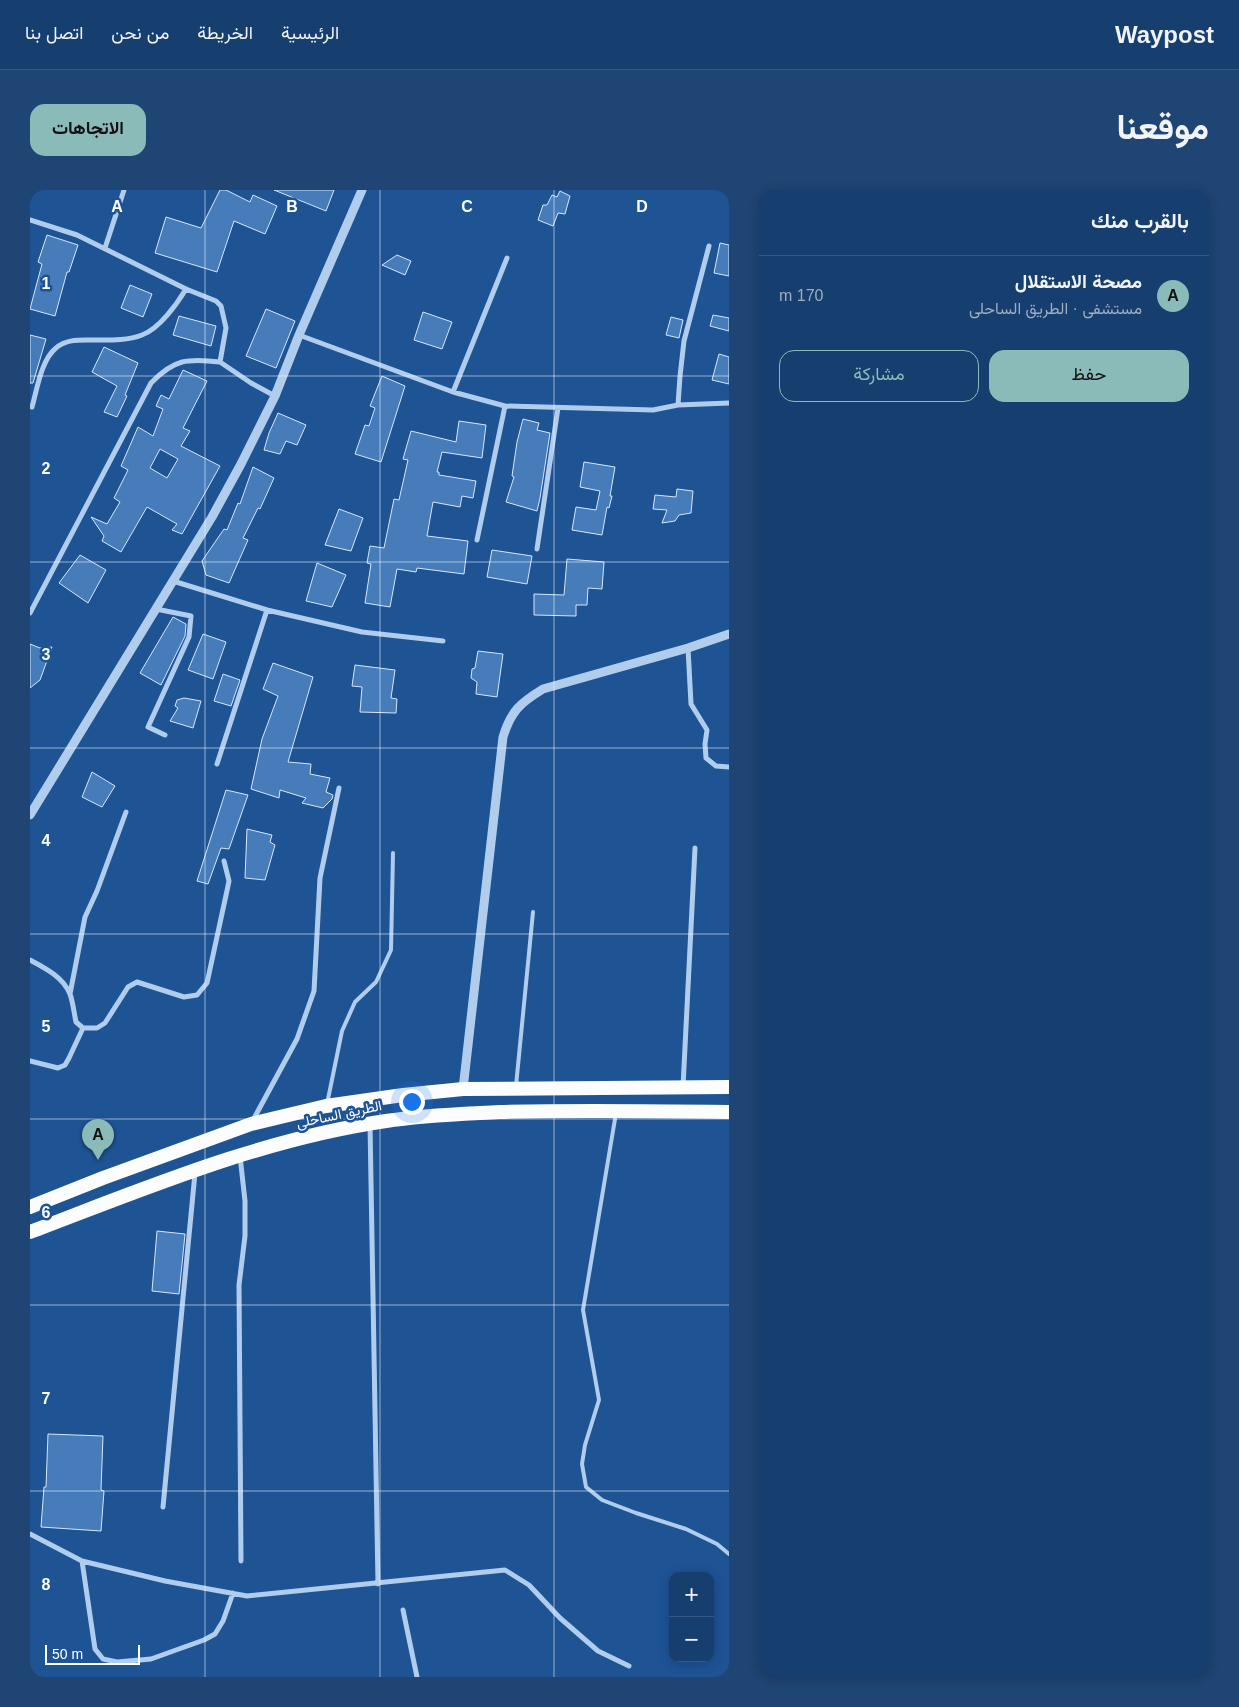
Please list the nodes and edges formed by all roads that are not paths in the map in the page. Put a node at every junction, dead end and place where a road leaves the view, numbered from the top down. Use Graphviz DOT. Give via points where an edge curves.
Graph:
graph roads {
  1 [pos="124,190"];
  2 [pos="362,190"];
  3 [pos="30,220"];
  4 [pos="709,246"];
  5 [pos="105,248"];
  6 [pos="507,258"];
  7 [pos="186,289"];
  8 [pos="299,335"];
  9 [pos="220,362"];
  10 [pos="453,392"];
  11 [pos="275,396"];
  12 [pos="729,403"];
  13 [pos="678,405"];
  14 [pos="505,406"];
  15 [pos="32,408"];
  16 [pos="558,408"];
  17 [pos="477,540"];
  18 [pos="537,549"];
  19 [pos="173,581"];
  20 [pos="156,609"];
  21 [pos="267,610"];
  22 [pos="30,613"];
  23 [pos="729,634"];
  24 [pos="443,641"];
  25 [pos="688,648"];
  26 [pos="165,735"];
  27 [pos="217,764"];
  28 [pos="729,768"];
  29 [pos="339,788"];
  30 [pos="126,812"];
  31 [pos="30,816"];
  32 [pos="695,848"];
  33 [pos="393,853"];
  34 [pos="224,861"];
  35 [pos="533,912"];
  36 [pos="30,960"];
  37 [pos="70,994"];
  38 [pos="83,1028"];
  39 [pos="30,1061"];
  40 [pos="683,1087"];
  41 [pos="729,1087"];
  42 [pos="516,1088"];
  43 [pos="463,1089"];
  44 [pos="326,1106"];
  45 [pos="616,1111"];
  46 [pos="729,1112"];
  47 [pos="251,1124"];
  48 [pos="370,1124"];
  49 [pos="240,1155"];
  50 [pos="196,1170"];
  51 [pos="30,1207"];
  52 [pos="30,1232"];
  53 [pos="163,1507"];
  54 [pos="30,1534"];
  55 [pos="729,1554"];
  56 [pos="82,1561"];
  57 [pos="241,1561"];
  58 [pos="378,1584"];
  59 [pos="233,1593"];
  60 [pos="403,1610"];
  61 [pos="630,1666"];
  62 [pos="417,1677"];
  1 -- 5 [label="street"];
  2 -- 8 [label="street"];
  3 -- 5 [label="street"];
  4 -- 13 [label="street" via="684,341"];
  5 -- 7 [label="street"];
  6 -- 10 [label="street"];
  7 -- 9 [label="street" via="221,306 226,328"];
  7 -- 15 [label="street" via="175,307 145,334 132,338 76,339 55,348 43,368"];
  8 -- 10 [label="street"];
  8 -- 11 [label="street"];
  9 -- 11 [label="street"];
  9 -- 22 [label="street" via="198,359 172,364 151,383"];
  10 -- 14 [label="street"];
  11 -- 19 [label="street" via="212,517"];
  12 -- 13 [label="street"];
  13 -- 16 [label="street" via="653,410"];
  14 -- 16 [label="street"];
  14 -- 17 [label="street"];
  16 -- 18 [label="street"];
  19 -- 20 [label="street"];
  19 -- 21 [label="street"];
  20 -- 26 [label="street" via="191,616 188,636 148,727"];
  20 -- 31 [label="street"];
  21 -- 24 [label="street" via="362,632"];
  21 -- 27 [label="street"];
  23 -- 25 [label="street"];
  25 -- 28 [label="street" via="692,704 707,730 706,758 716,766"];
  25 -- 43 [label="street" via="543,689 525,700 509,719 503,738"];
  29 -- 47 [label="street" via="320,878 314,991 297,1039"];
  30 -- 37 [label="street" via="85,917"];
  32 -- 40 [label="street"];
  33 -- 44 [label="lane" via="391,950 376,982 355,1002 342,1032"];
  34 -- 38 [label="street" via="229,881 203,989 197,995 184,997 137,982 128,987 105,1023 97,1028"];
  35 -- 42 [label="lane"];
  36 -- 37 [label="street" via="52,972"];
  37 -- 38 [label="street" via="76,1022"];
  38 -- 39 [label="street" via="65,1065 58,1068"];
  40 -- 41 [label="highway, الطريق الساحلى"];
  40 -- 42 [label="highway, الطريق الساحلى"];
  42 -- 43 [label="highway, الطريق الساحلى"];
  43 -- 44 [label="highway, الطريق الساحلى"];
  44 -- 47 [label="highway, الطريق الساحلى"];
  45 -- 46 [label="highway, الطريق الساحلى"];
  45 -- 48 [label="highway, الطريق الساحلى" via="464,1114"];
  45 -- 55 [label="lane" via="583,1310 599,1400 582,1464 586,1487 602,1500 686,1529 717,1544"];
  47 -- 51 [label="highway, الطريق الساحلى"];
  48 -- 49 [label="highway, الطريق الساحلى" via="306,1136"];
  48 -- 58 [label="street"];
  49 -- 50 [label="highway, الطريق الساحلى"];
  49 -- 57 [label="street" via="245,1201 239,1294"];
  50 -- 52 [label="highway, الطريق الساحلى"];
  50 -- 53 [label="street"];
  54 -- 56 [label="street"];
  56 -- 59 [label="street"];
  56 -- 59 [label="street" via="94,1649 103,1658 117,1662 151,1660 215,1634"];
  58 -- 59 [label="street" via="247,1596"];
  58 -- 61 [label="street" via="504,1570 529,1586 598,1651"];
  60 -- 62 [label="street"];
}
